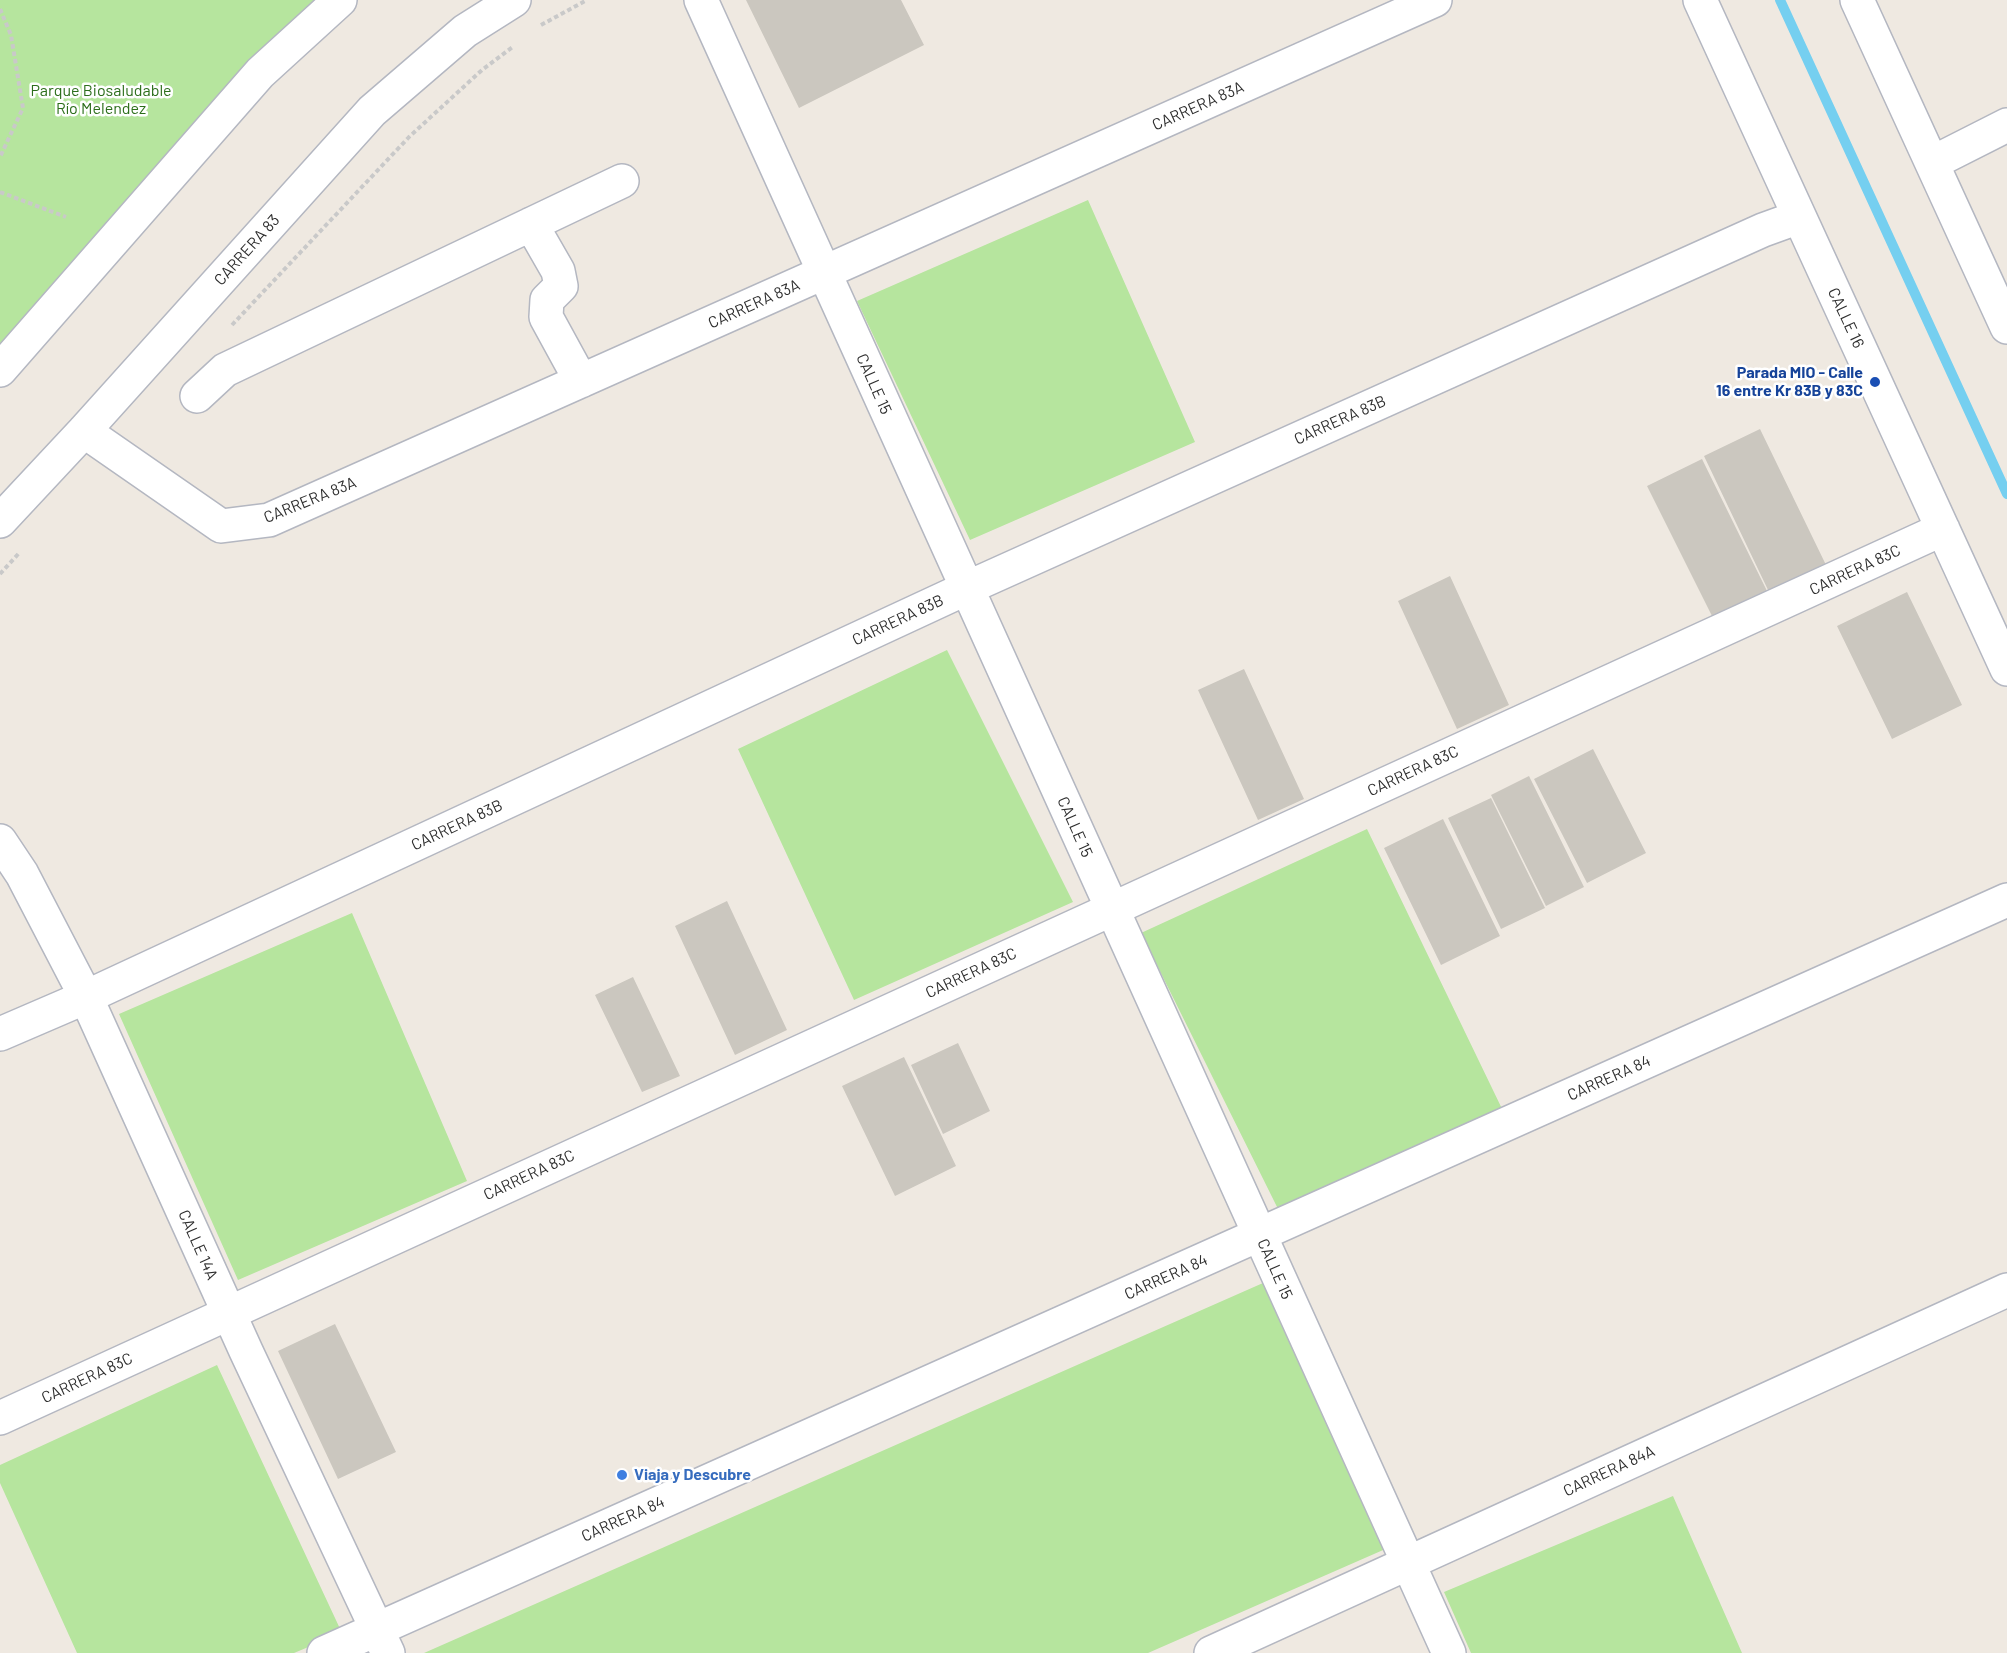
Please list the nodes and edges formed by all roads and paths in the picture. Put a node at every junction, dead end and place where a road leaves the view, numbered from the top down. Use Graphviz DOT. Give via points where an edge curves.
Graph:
graph roads {
  1 [pos="340,0"];
  2 [pos="514,0"];
  3 [pos="587,0"];
  4 [pos="700,0"];
  5 [pos="1435,0"];
  6 [pos="1700,0"];
  7 [pos="1857,0"];
  8 [pos="0,9"];
  9 [pos="535,30"];
  10 [pos="517,43"];
  11 [pos="2007,125"];
  12 [pos="0,157"];
  13 [pos="1932,163"];
  14 [pos="622,180"];
  15 [pos="0,192"];
  16 [pos="66,217"];
  17 [pos="1799,217"];
  18 [pos="531,224"];
  19 [pos="824,273"];
  20 [pos="2007,327"];
  21 [pos="228,329"];
  22 [pos="0,370"];
  23 [pos="581,381"];
  24 [pos="196,396"];
  25 [pos="84,431"];
  26 [pos="0,521"];
  27 [pos="1943,529"];
  28 [pos="24,547"];
  29 [pos="0,574"];
  30 [pos="967,588"];
  31 [pos="2007,669"];
  32 [pos="0,841"];
  33 [pos="2007,900"];
  34 [pos="1112,909"];
  35 [pos="86,997"];
  36 [pos="0,1034"];
  37 [pos="1260,1235"];
  38 [pos="2007,1290"];
  39 [pos="229,1312"];
  40 [pos="0,1418"];
  41 [pos="1408,1563"];
  42 [pos="383,1641"];
  43 [pos="324,1653"];
  44 [pos="1211,1653"];
  45 [pos="1449,1653"];
  1 -- 22 [label="street" via="260,73"];
  2 -- 25 [label="street, CARRERA 83" via="465,31 372,111"];
  3 -- 9 [label="path"];
  4 -- 19 [label="street, CALLE 15"];
  5 -- 19 [label="street, CARRERA 83A"];
  6 -- 17 [label="street, CALLE 16"];
  7 -- 13 [label="street"];
  8 -- 12 [label="path" via="11,35 23,108"];
  10 -- 21 [label="path" via="409,137"];
  11 -- 13 [label="street"];
  13 -- 20 [label="street"];
  14 -- 18 [label="street"];
  15 -- 16 [label="path"];
  17 -- 27 [label="street, CALLE 16"];
  17 -- 30 [label="street, CARRERA 83B"];
  18 -- 23 [label="street" via="558,271 561,286 547,300 546,316"];
  18 -- 24 [label="street" via="225,370"];
  19 -- 23 [label="street, CARRERA 83A"];
  19 -- 30 [label="street, CALLE 15"];
  23 -- 25 [label="street, CARRERA 83A" via="269,520 221,526"];
  25 -- 26 [label="street, CARRERA 83"];
  27 -- 31 [label="street, CALLE 16"];
  27 -- 34 [label="street, CARRERA 83C"];
  28 -- 29 [label="path"];
  30 -- 34 [label="street, CALLE 15"];
  30 -- 35 [label="street, CARRERA 83B"];
  32 -- 35 [label="street, CALLE 14A" via="22,874"];
  33 -- 37 [label="street, CARRERA 84"];
  34 -- 37 [label="street, CALLE 15"];
  34 -- 39 [label="street, CARRERA 83C"];
  35 -- 36 [label="street, CARRERA 83B"];
  35 -- 39 [label="street, CALLE 14A"];
  37 -- 41 [label="street, CALLE 15"];
  37 -- 42 [label="street, CARRERA 84"];
  38 -- 41 [label="street, CARRERA 84A"];
  39 -- 40 [label="street, CARRERA 83C"];
  39 -- 42 [label="street, CALLE 14A"];
  41 -- 44 [label="street, CARRERA 84A"];
  41 -- 45 [label="street, CALLE 15"];
  42 -- 43 [label="street, CARRERA 84"];
}
